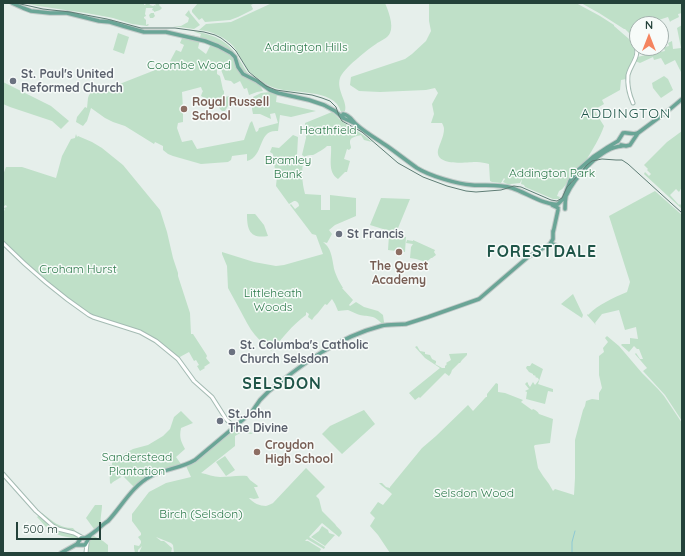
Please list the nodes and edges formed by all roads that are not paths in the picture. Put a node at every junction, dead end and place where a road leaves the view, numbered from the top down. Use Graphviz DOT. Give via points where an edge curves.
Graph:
graph roads {
  1 [pos="12,3"];
  2 [pos="636,56"];
  3 [pos="682,99"];
  4 [pos="632,103"];
  5 [pos="629,133"];
  6 [pos="638,133"];
  7 [pos="634,139"];
  8 [pos="618,141"];
  9 [pos="622,146"];
  10 [pos="599,156"];
  11 [pos="590,160"];
  12 [pos="559,206"];
  13 [pos="565,207"];
  14 [pos="556,220"];
  15 [pos="3,243"];
  16 [pos="548,244"];
  17 [pos="557,246"];
  18 [pos="234,427"];
  19 [pos="3,474"];
  20 [pos="91,535"];
  21 [pos="82,539"];
  22 [pos="87,543"];
  23 [pos="75,545"];
  24 [pos="82,546"];
  25 [pos="86,552"];
  26 [pos="61,553"];
  1 -- 12 [label="main road" via="31,11 69,13 144,32 164,32 212,43 231,53 243,74 270,90 313,101 335,110 421,170 469,185 504,186"];
  2 -- 4 [label="main road" via="628,83"];
  3 -- 6 [label="main road"];
  5 -- 6 [label="main road"];
  5 -- 7 [label="main road"];
  5 -- 8 [label="main road" via="623,133"];
  6 -- 7 [label="main road"];
  7 -- 9 [label="main road" via="629,146"];
  8 -- 9 [label="main road"];
  8 -- 11 [label="main road"];
  9 -- 10 [label="main road" via="614,147"];
  10 -- 11 [label="main road"];
  10 -- 13 [label="main road" via="576,180 565,200"];
  11 -- 12 [label="main road" via="571,180"];
  12 -- 13 [label="main road"];
  12 -- 13 [label="main road" via="560,211"];
  12 -- 14 [label="main road"];
  13 -- 14 [label="main road"];
  14 -- 16 [label="main road" via="553,239"];
  15 -- 18 [label="main road" via="64,298 93,317 140,332 156,341 178,359 194,381 212,397"];
  16 -- 17 [label="main road"];
  16 -- 18 [label="main road" via="528,257 476,300 406,324 378,327 348,337 322,352 268,392 251,413"];
  18 -- 20 [label="main road" via="192,462 159,472 141,483 108,521"];
  19 -- 21 [label="main road" via="53,526 77,534"];
  20 -- 21 [label="main road"];
  20 -- 22 [label="main road"];
  21 -- 22 [label="main road"];
  21 -- 23 [label="main road"];
  21 -- 24 [label="main road"];
  22 -- 24 [label="main road"];
  22 -- 25 [label="main road"];
  23 -- 24 [label="main road"];
  23 -- 26 [label="main road"];
  24 -- 25 [label="main road"];
}
